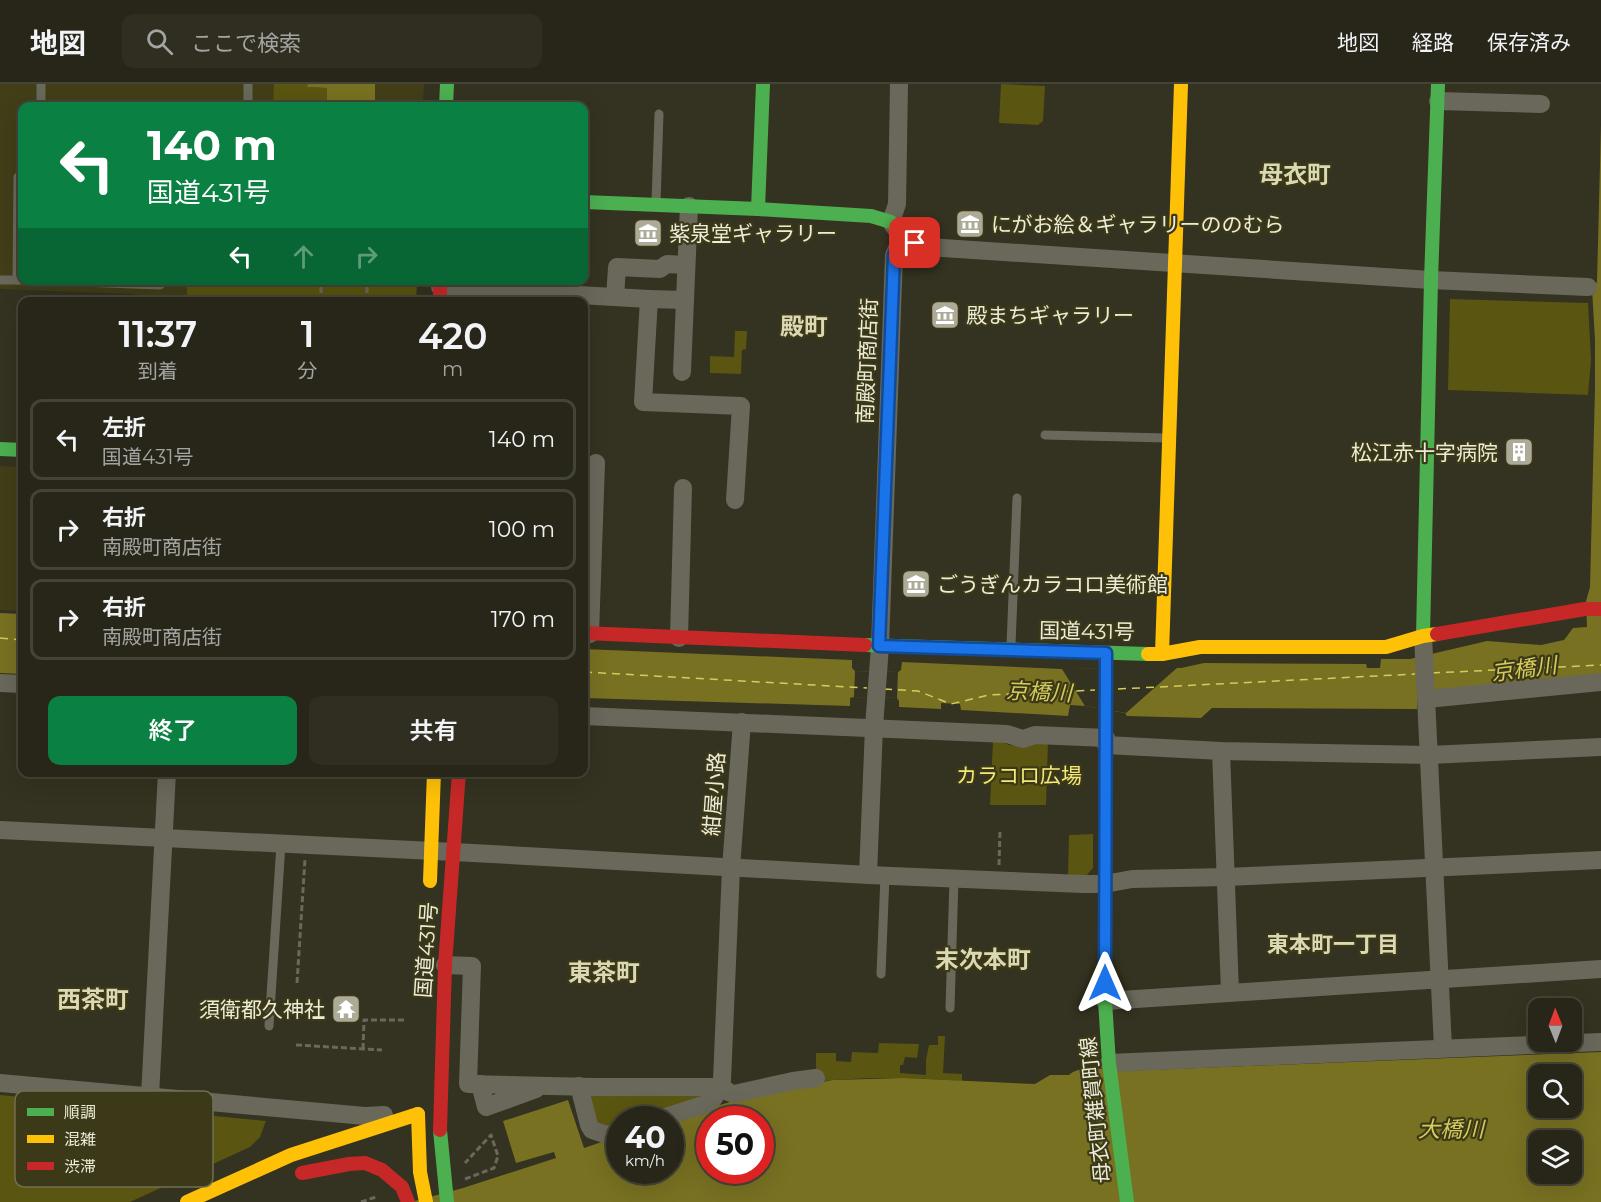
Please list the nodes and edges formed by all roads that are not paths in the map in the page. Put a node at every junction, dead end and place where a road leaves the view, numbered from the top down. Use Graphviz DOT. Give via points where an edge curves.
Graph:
graph roads {
  1 [pos="41,84"];
  2 [pos="248,84"];
  3 [pos="447,84"];
  4 [pos="763,84"];
  5 [pos="899,84"];
  6 [pos="1181,84"];
  7 [pos="1438,93"];
  8 [pos="40,102"];
  9 [pos="248,102"];
  10 [pos="446,102"];
  11 [pos="1541,104"];
  12 [pos="659,114"];
  13 [pos="588,202"];
  14 [pos="656,205"];
  15 [pos="689,206"];
  16 [pos="758,209"];
  17 [pos="891,222"];
  18 [pos="902,238"];
  19 [pos="1174,263"];
  20 [pos="686,265"];
  21 [pos="2,280"];
  22 [pos="18,280"];
  23 [pos="1431,280"];
  24 [pos="1588,286"];
  25 [pos="440,290"];
  26 [pos="615,297"];
  27 [pos="649,299"];
  28 [pos="685,300"];
  29 [pos="682,372"];
  30 [pos="1045,435"];
  31 [pos="1169,438"];
  32 [pos="0,449"];
  33 [pos="18,450"];
  34 [pos="596,463"];
  35 [pos="683,488"];
  36 [pos="1017,498"];
  37 [pos="735,500"];
  38 [pos="1601,609"];
  39 [pos="588,615"];
  40 [pos="588,634"];
  41 [pos="680,638"];
  42 [pos="1424,640"];
  43 [pos="879,646"];
  44 [pos="1011,650"];
  45 [pos="1162,654"];
  46 [pos="1106,660"];
  47 [pos="1601,682"];
  48 [pos="0,683"];
  49 [pos="18,684"];
  50 [pos="1427,697"];
  51 [pos="588,716"];
  52 [pos="742,722"];
  53 [pos="874,727"];
  54 [pos="1106,742"];
  55 [pos="1601,747"];
  56 [pos="1221,751"];
  57 [pos="1429,754"];
  58 [pos="167,777"];
  59 [pos="434,777"];
  60 [pos="459,777"];
  61 [pos="0,830"];
  62 [pos="164,838"];
  63 [pos="281,844"];
  64 [pos="432,852"];
  65 [pos="454,852"];
  66 [pos="1601,860"];
  67 [pos="1434,867"];
  68 [pos="731,868"];
  69 [pos="876,876"];
  70 [pos="1226,877"];
  71 [pos="954,879"];
  72 [pos="1105,884"];
  73 [pos="430,896"];
  74 [pos="445,965"];
  75 [pos="1601,969"];
  76 [pos="881,974"];
  77 [pos="1439,978"];
  78 [pos="1230,992"];
  79 [pos="1105,1001"];
  80 [pos="950,1008"];
  81 [pos="270,1026"];
  82 [pos="1601,1042"];
  83 [pos="1443,1048"];
  84 [pos="1110,1068"];
  85 [pos="816,1078"];
  86 [pos="0,1083"];
  87 [pos="720,1085"];
  88 [pos="579,1086"];
  89 [pos="92,1091"];
  90 [pos="150,1091"];
  91 [pos="213,1102"];
  92 [pos="419,1108"];
  93 [pos="684,1111"];
  94 [pos="440,1130"];
  95 [pos="606,1135"];
  96 [pos="413,1136"];
  97 [pos="366,1150"];
  98 [pos="447,1199"];
  99 [pos="187,1202"];
  100 [pos="408,1202"];
  101 [pos="426,1202"];
  102 [pos="1127,1202"];
  1 -- 8 [label="lane"];
  2 -- 9 [label="lane"];
  3 -- 10 [label="main road"];
  4 -- 16 [label="main road"];
  5 -- 17 [label="street" via="897,204"];
  6 -- 19 [label="main road"];
  7 -- 11 [label="street"];
  7 -- 23 [label="main road"];
  12 -- 14 [label="lane"];
  13 -- 14 [label="main road"];
  14 -- 15 [label="main road"];
  15 -- 16 [label="main road"];
  15 -- 20 [label="street"];
  16 -- 17 [label="main road" via="871,216"];
  17 -- 18 [label="street"];
  18 -- 19 [label="street" via="928,247"];
  18 -- 43 [label="street, 南殿町商店街" via="894,255"];
  19 -- 23 [label="street"];
  19 -- 31 [label="main road"];
  20 -- 26 [label="street" via="667,264 660,269 617,267"];
  20 -- 28 [label="street"];
  21 -- 22 [label="lane"];
  23 -- 24 [label="street"];
  23 -- 42 [label="main road"];
  25 -- 26 [label="street"];
  26 -- 27 [label="street"];
  27 -- 28 [label="street"];
  27 -- 37 [label="street" via="642,402 741,406"];
  28 -- 29 [label="street"];
  30 -- 31 [label="lane"];
  31 -- 45 [label="main road"];
  32 -- 33 [label="main road"];
  34 -- 39 [label="street"];
  35 -- 41 [label="street"];
  36 -- 44 [label="lane"];
  38 -- 42 [label="main road, 国道431号"];
  40 -- 41 [label="main road, 国道431号"];
  41 -- 43 [label="main road, 国道431号"];
  42 -- 45 [label="main road, 国道431号" via="1386,647 1200,647"];
  42 -- 50 [label="street"];
  43 -- 44 [label="main road, 国道431号"];
  43 -- 53 [label="street, 南殿町商店街"];
  44 -- 46 [label="main road, 国道431号"];
  45 -- 46 [label="main road, 国道431号"];
  46 -- 54 [label="main road, 母衣町雑賀町線"];
  47 -- 50 [label="street"];
  48 -- 49 [label="street"];
  50 -- 57 [label="street"];
  51 -- 52 [label="street"];
  52 -- 53 [label="street"];
  52 -- 68 [label="street, 紺屋小路"];
  53 -- 54 [label="street"];
  53 -- 69 [label="street, 南殿町商店街"];
  54 -- 56 [label="street"];
  54 -- 72 [label="main road, 母衣町雑賀町線"];
  55 -- 57 [label="street"];
  56 -- 57 [label="street"];
  56 -- 70 [label="street"];
  57 -- 67 [label="street"];
  58 -- 62 [label="street"];
  59 -- 64 [label="main road, 国道431号"];
  60 -- 65 [label="main road, 国道431号"];
  61 -- 62 [label="street"];
  62 -- 63 [label="street"];
  62 -- 90 [label="street"];
  63 -- 64 [label="street"];
  63 -- 81 [label="lane"];
  64 -- 65 [label="street"];
  64 -- 73 [label="main road, 国道431号"];
  65 -- 68 [label="street"];
  65 -- 74 [label="main road, 国道431号"];
  66 -- 67 [label="street"];
  67 -- 70 [label="street"];
  67 -- 77 [label="street"];
  68 -- 69 [label="street"];
  68 -- 87 [label="street, 紺屋小路"];
  69 -- 71 [label="street"];
  69 -- 76 [label="lane"];
  70 -- 72 [label="street" via="1132,879"];
  70 -- 78 [label="street"];
  71 -- 72 [label="street"];
  71 -- 80 [label="lane"];
  72 -- 79 [label="main road, 母衣町雑賀町線"];
  74 -- 88 [label="street" via="472,966 468,1084"];
  74 -- 94 [label="main road, 国道431号"];
  75 -- 77 [label="street"];
  77 -- 78 [label="street"];
  77 -- 83 [label="street"];
  78 -- 79 [label="street"];
  79 -- 84 [label="main road, 母衣町雑賀町線"];
  82 -- 83 [label="street"];
  83 -- 84 [label="street"];
  84 -- 102 [label="main road, 母衣町雑賀町線"];
  85 -- 87 [label="street" via="734,1094"];
  86 -- 89 [label="street"];
  87 -- 88 [label="street"];
  87 -- 93 [label="street" via="706,1104"];
  88 -- 95 [label="street" via="589,1125"];
  91 -- 92 [label="street" via="365,1116"];
  92 -- 94 [label="main road"];
  92 -- 96 [label="main road"];
  92 -- 99 [label="main road" via="291,1155"];
  94 -- 96 [label="main road"];
  94 -- 98 [label="main road, 国道431号"];
  96 -- 101 [label="main road"];
  97 -- 100 [label="main road" via="297,1176 364,1164 382,1170 402,1187"];
}
